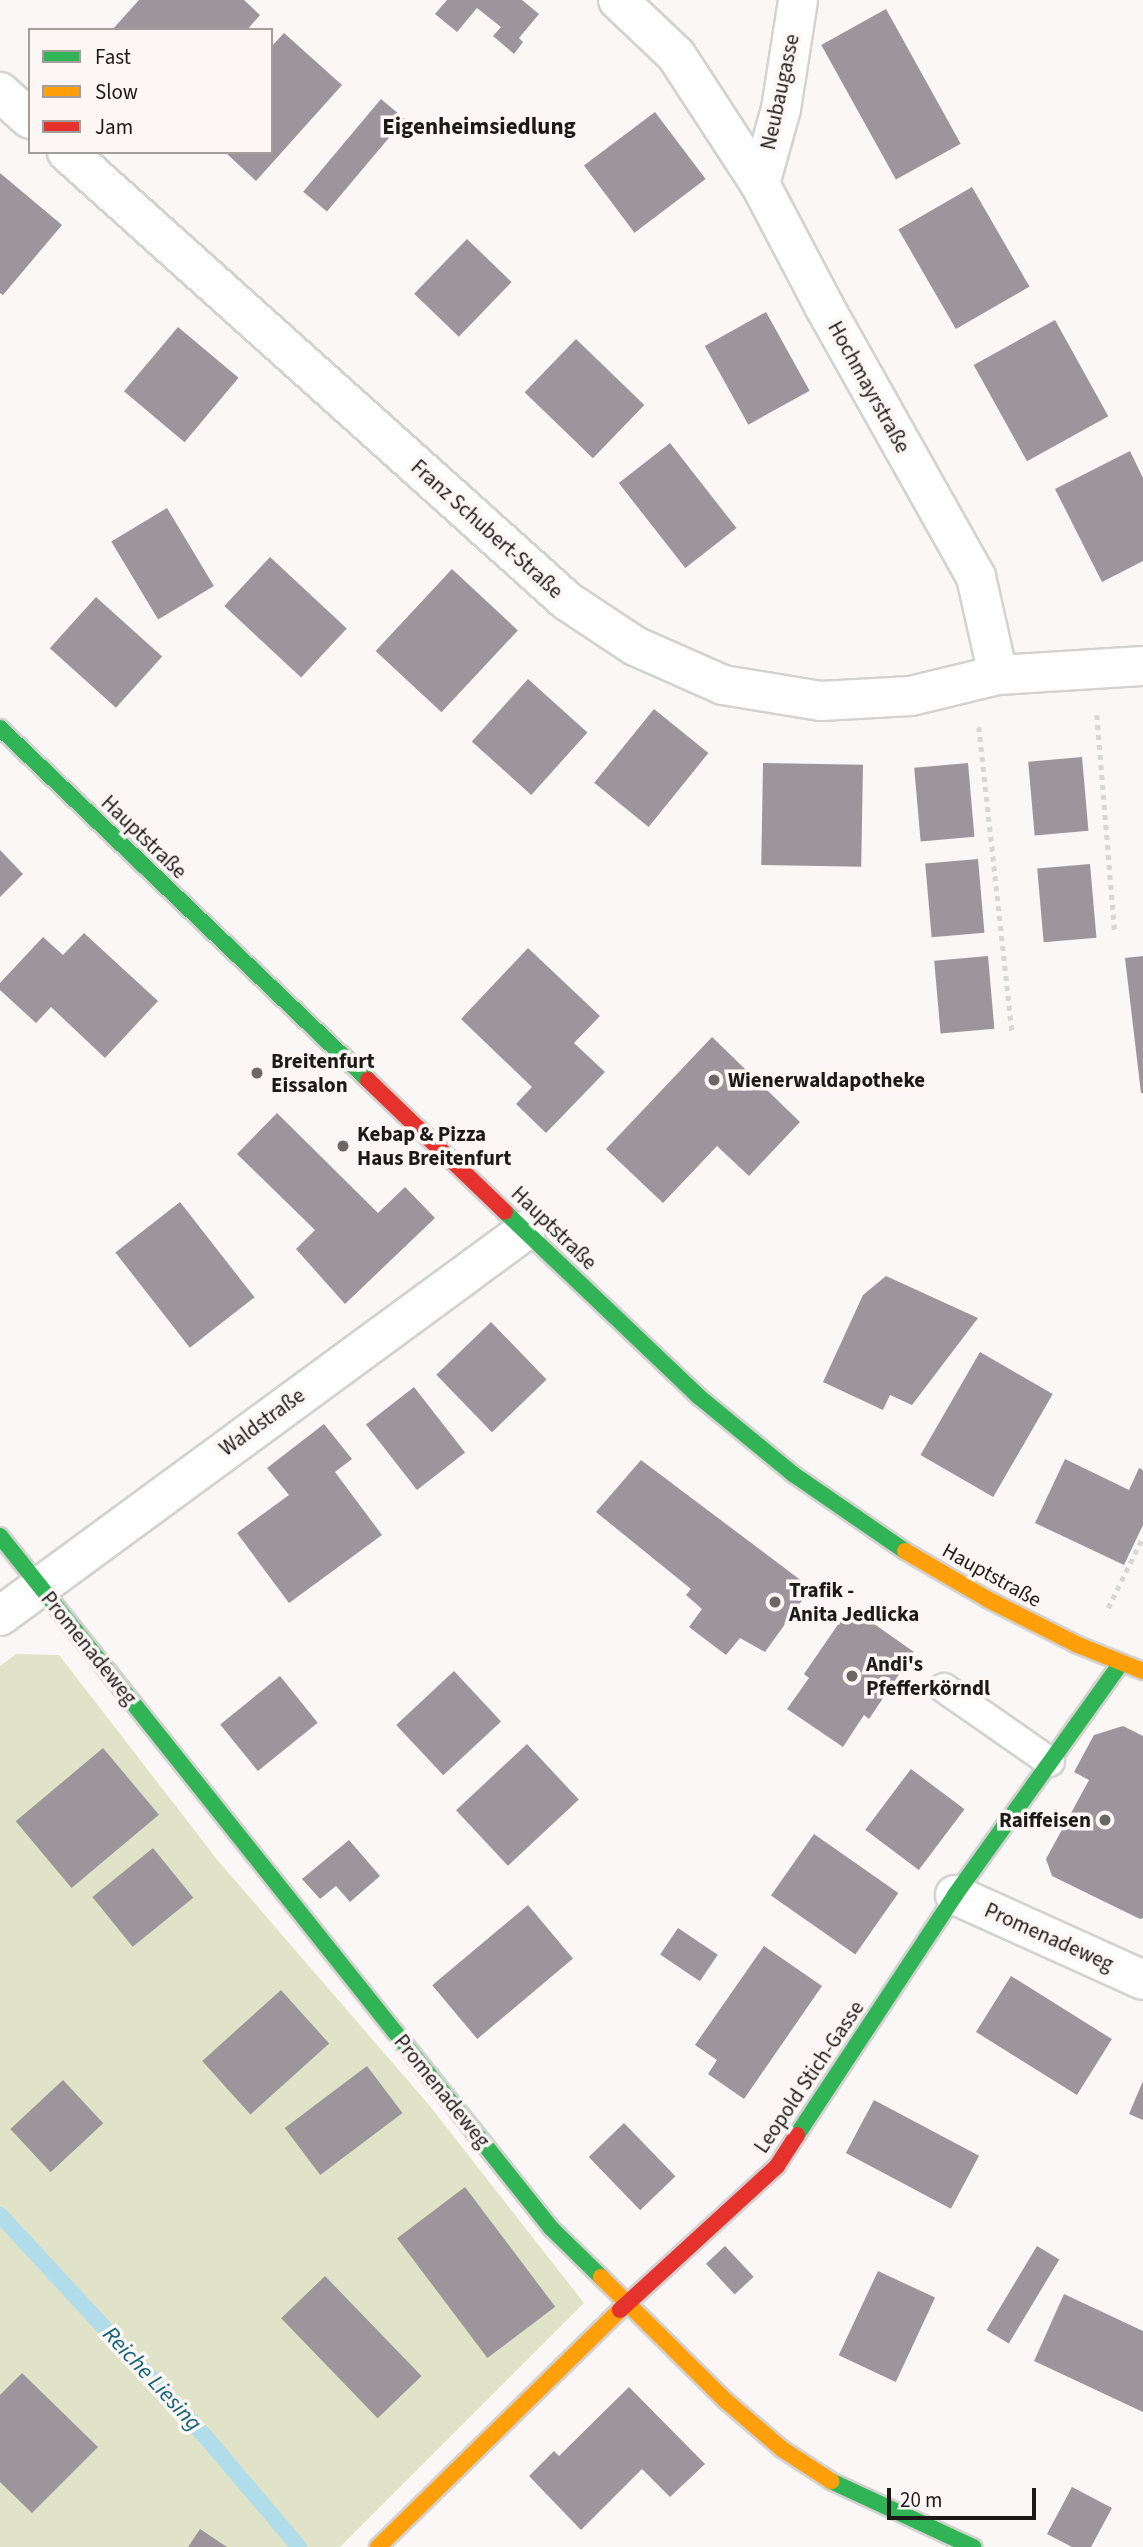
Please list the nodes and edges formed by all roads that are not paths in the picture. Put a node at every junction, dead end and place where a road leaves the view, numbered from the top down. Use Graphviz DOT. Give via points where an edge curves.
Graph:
graph roads {
  1 [pos="618,0"];
  2 [pos="798,0"];
  3 [pos="0,92"];
  4 [pos="28,117"];
  5 [pos="69,154"];
  6 [pos="760,184"];
  7 [pos="1143,666"];
  8 [pos="986,678"];
  9 [pos="0,727"];
  10 [pos="526,1230"];
  11 [pos="0,1536"];
  12 [pos="39,1585"];
  13 [pos="0,1616"];
  14 [pos="1121,1662"];
  15 [pos="1143,1671"];
  16 [pos="944,1688"];
  17 [pos="1050,1762"];
  18 [pos="955,1895"];
  19 [pos="1143,1980"];
  20 [pos="627,2304"];
  21 [pos="378,2547"];
  22 [pos="973,2547"];
  1 -- 6 [label="street, Hochmayrstraße" via="677,55"];
  2 -- 6 [label="street, Neubaugasse" via="780,108"];
  3 -- 4 [label="street"];
  5 -- 8 [label="street, Franz Schubert-Straße" via="567,601 635,646 723,685 821,701 911,696"];
  6 -- 8 [label="street, Hochmayrstraße" via="976,577"];
  7 -- 8 [label="street"];
  9 -- 10 [label="street, Hauptstraße"];
  10 -- 12 [label="street, Waldstraße"];
  10 -- 14 [label="street, Hauptstraße" via="698,1396 793,1474 882,1537 987,1599"];
  11 -- 12 [label="street, Promenadeweg"];
  12 -- 13 [label="street, Waldstraße"];
  12 -- 20 [label="street, Promenadeweg" via="551,2228"];
  14 -- 15 [label="street, Hauptstraße"];
  14 -- 17 [label="street, Leopold Stich-Gasse"];
  16 -- 17 [label="lane"];
  17 -- 18 [label="street, Leopold Stich-Gasse"];
  18 -- 19 [label="street, Promenadeweg"];
  18 -- 20 [label="street, Leopold Stich-Gasse" via="777,2166"];
  20 -- 21 [label="street, Leopold Stich-Gasse"];
  20 -- 22 [label="street, Promenadeweg" via="726,2402 782,2449 836,2485"];
}
